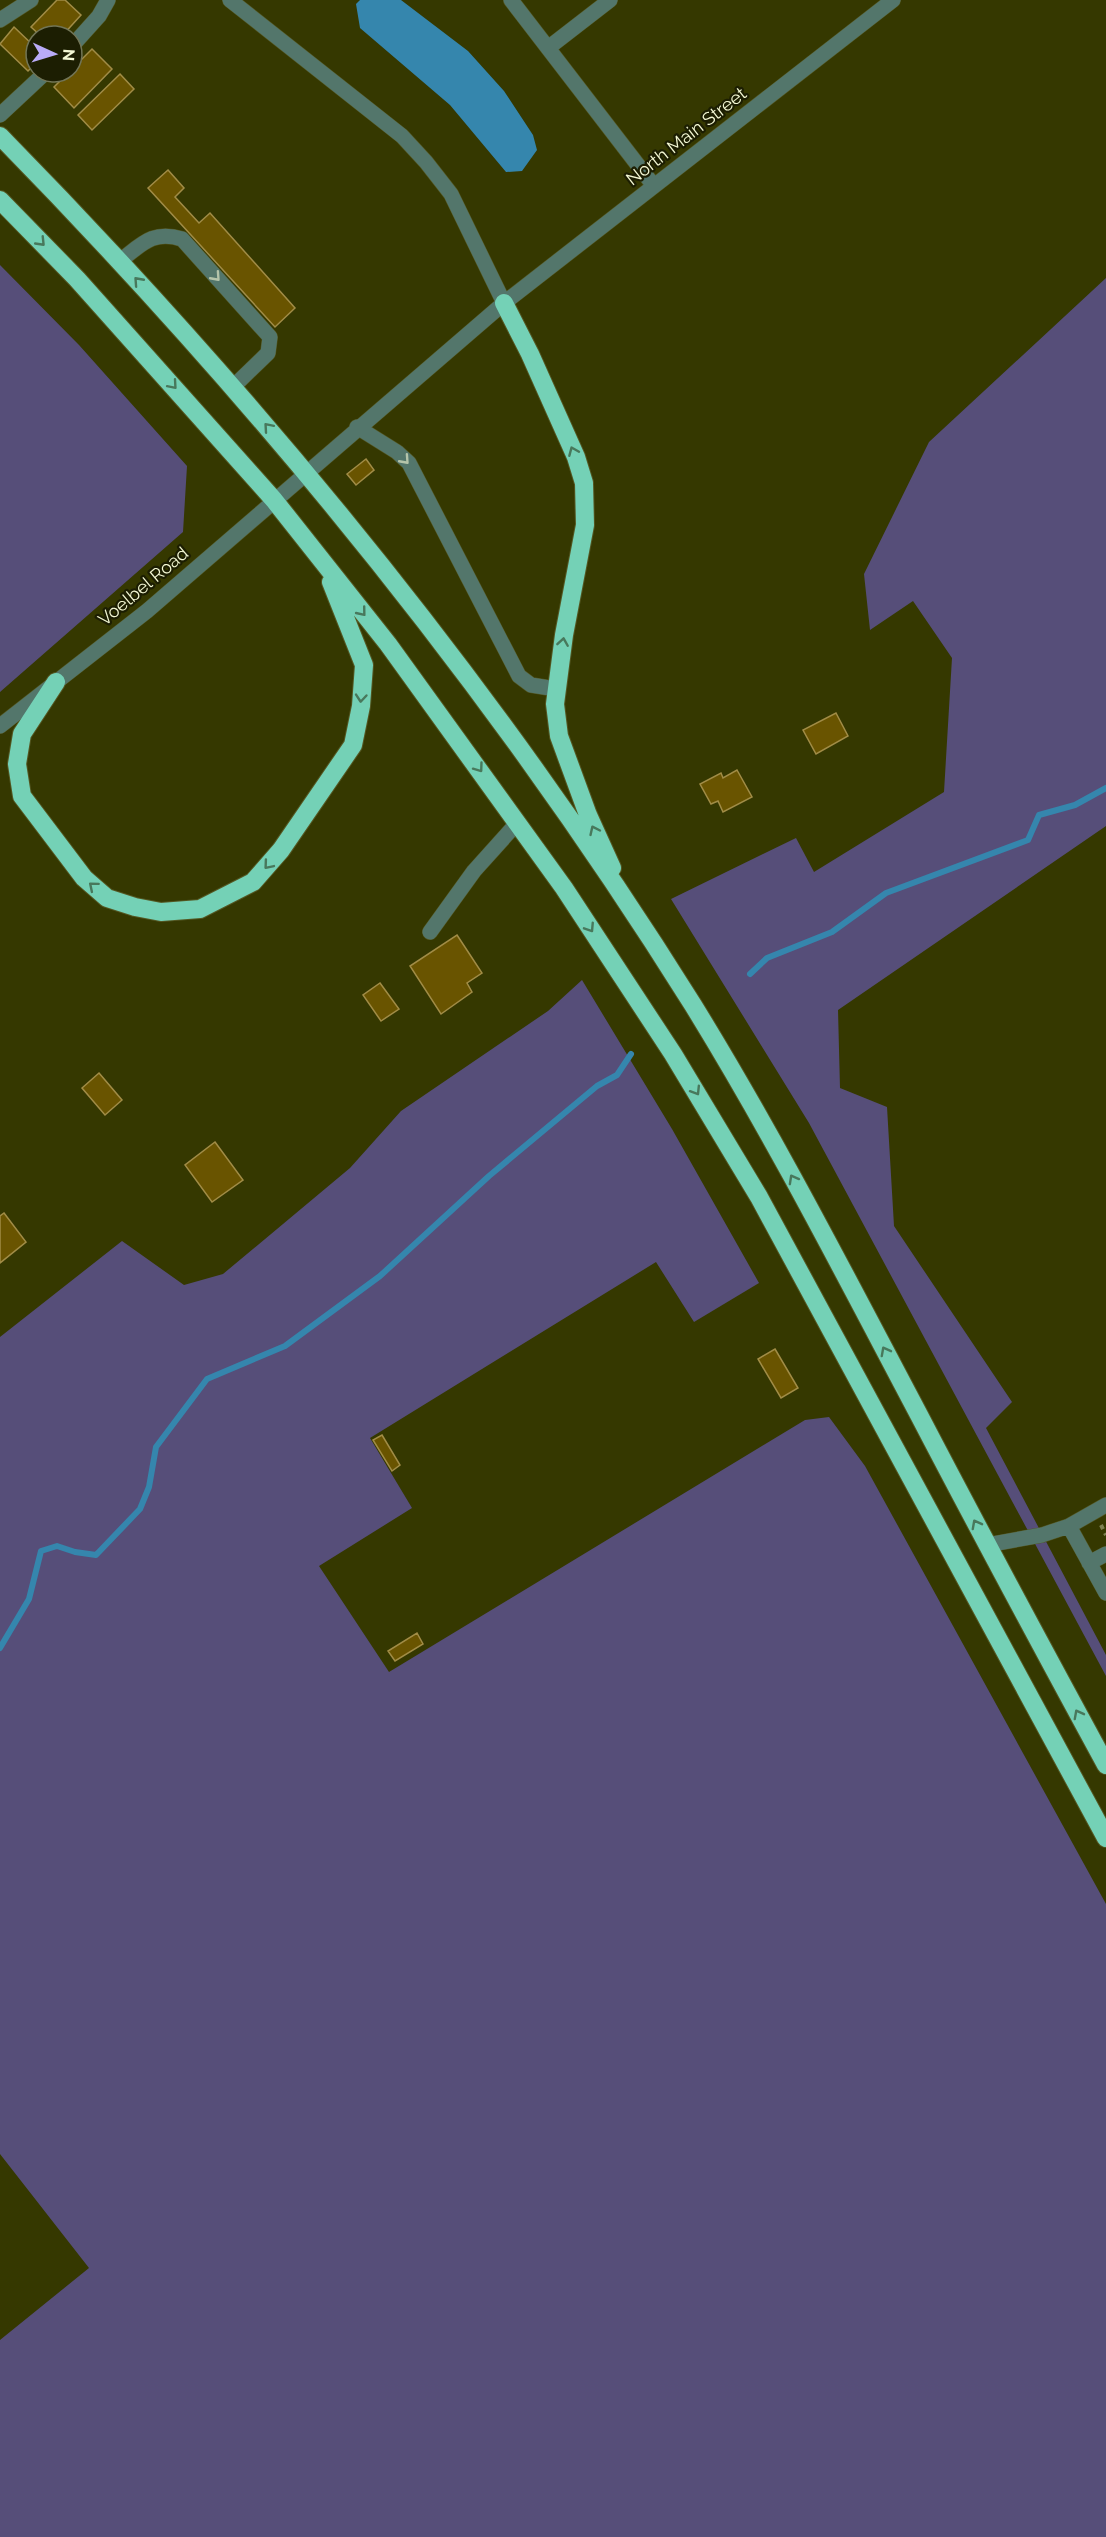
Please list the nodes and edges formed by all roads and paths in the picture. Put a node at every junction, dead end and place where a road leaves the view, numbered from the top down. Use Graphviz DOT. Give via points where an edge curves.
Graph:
graph roads {
  1 [pos="31,0"];
  2 [pos="108,0"];
  3 [pos="230,0"];
  4 [pos="511,0"];
  5 [pos="610,0"];
  6 [pos="893,0"];
  7 [pos="0,20"];
  8 [pos="84,33"];
  9 [pos="548,48"];
  10 [pos="33,84"];
  11 [pos="0,115"];
  12 [pos="0,136"];
  13 [pos="654,186"];
  14 [pos="0,200"];
  15 [pos="120,261"];
  16 [pos="504,303"];
  17 [pos="233,387"];
  18 [pos="357,427"];
  19 [pos="306,471"];
  20 [pos="274,500"];
  21 [pos="324,564"];
  22 [pos="56,682"];
  23 [pos="556,689"];
  24 [pos="0,726"];
  25 [pos="518,822"];
  26 [pos="637,921"];
  27 [pos="430,932"];
  28 [pos="1106,1505"];
  29 [pos="1068,1526"];
  30 [pos="987,1545"];
  31 [pos="1106,1554"];
  32 [pos="1089,1563"];
  33 [pos="1106,1593"];
  34 [pos="1106,1765"];
  35 [pos="1106,1838"];
  1 -- 7 [label="street"];
  2 -- 8 [label="street"];
  3 -- 16 [label="street" via="402,136 426,162 451,195"];
  4 -- 9 [label="street"];
  5 -- 9 [label="street"];
  6 -- 13 [label="street, North Main Street"];
  9 -- 13 [label="street"];
  10 -- 11 [label="street"];
  12 -- 15 [label="highway"];
  13 -- 16 [label="street, North Main Street"];
  14 -- 20 [label="highway, one-way" via="85,288"];
  17 -- 15 [label="highway, one-way"];
  15 -- 17 [label="street, one-way" via="149,239 167,234 182,239 262,328 270,337 268,353"];
  16 -- 18 [label="street, North Main Street"];
  23 -- 16 [label="highway, one-way" via="585,525 584,483 576,457"];
  19 -- 17 [label="highway, one-way"];
  18 -- 19 [label="street, North Main Street"];
  18 -- 23 [label="street, one-way" via="409,463 519,676 531,686"];
  19 -- 20 [label="street, Voelbel Road"];
  19 -- 26 [label="highway" via="392,576 478,691"];
  20 -- 21 [label="highway"];
  20 -- 22 [label="street, Voelbel Road" via="147,611"];
  21 -- 22 [label="highway, one-way" via="364,665 353,745 253,882 200,909 161,912 107,898 84,878 22,796 17,764 22,734"];
  21 -- 25 [label="highway, one-way" via="388,644"];
  22 -- 24 [label="street, Voelbel Road"];
  26 -- 23 [label="highway, one-way" via="588,815 559,736"];
  25 -- 27 [label="street" via="474,871"];
  25 -- 35 [label="highway, one-way" via="673,1054 759,1197"];
  30 -- 26 [label="highway, one-way" via="771,1139 692,1004"];
  28 -- 29 [label="street"];
  29 -- 30 [label="street"];
  29 -- 32 [label="street"];
  34 -- 30 [label="highway, one-way"];
  31 -- 32 [label="street"];
  32 -- 33 [label="street"];
}
